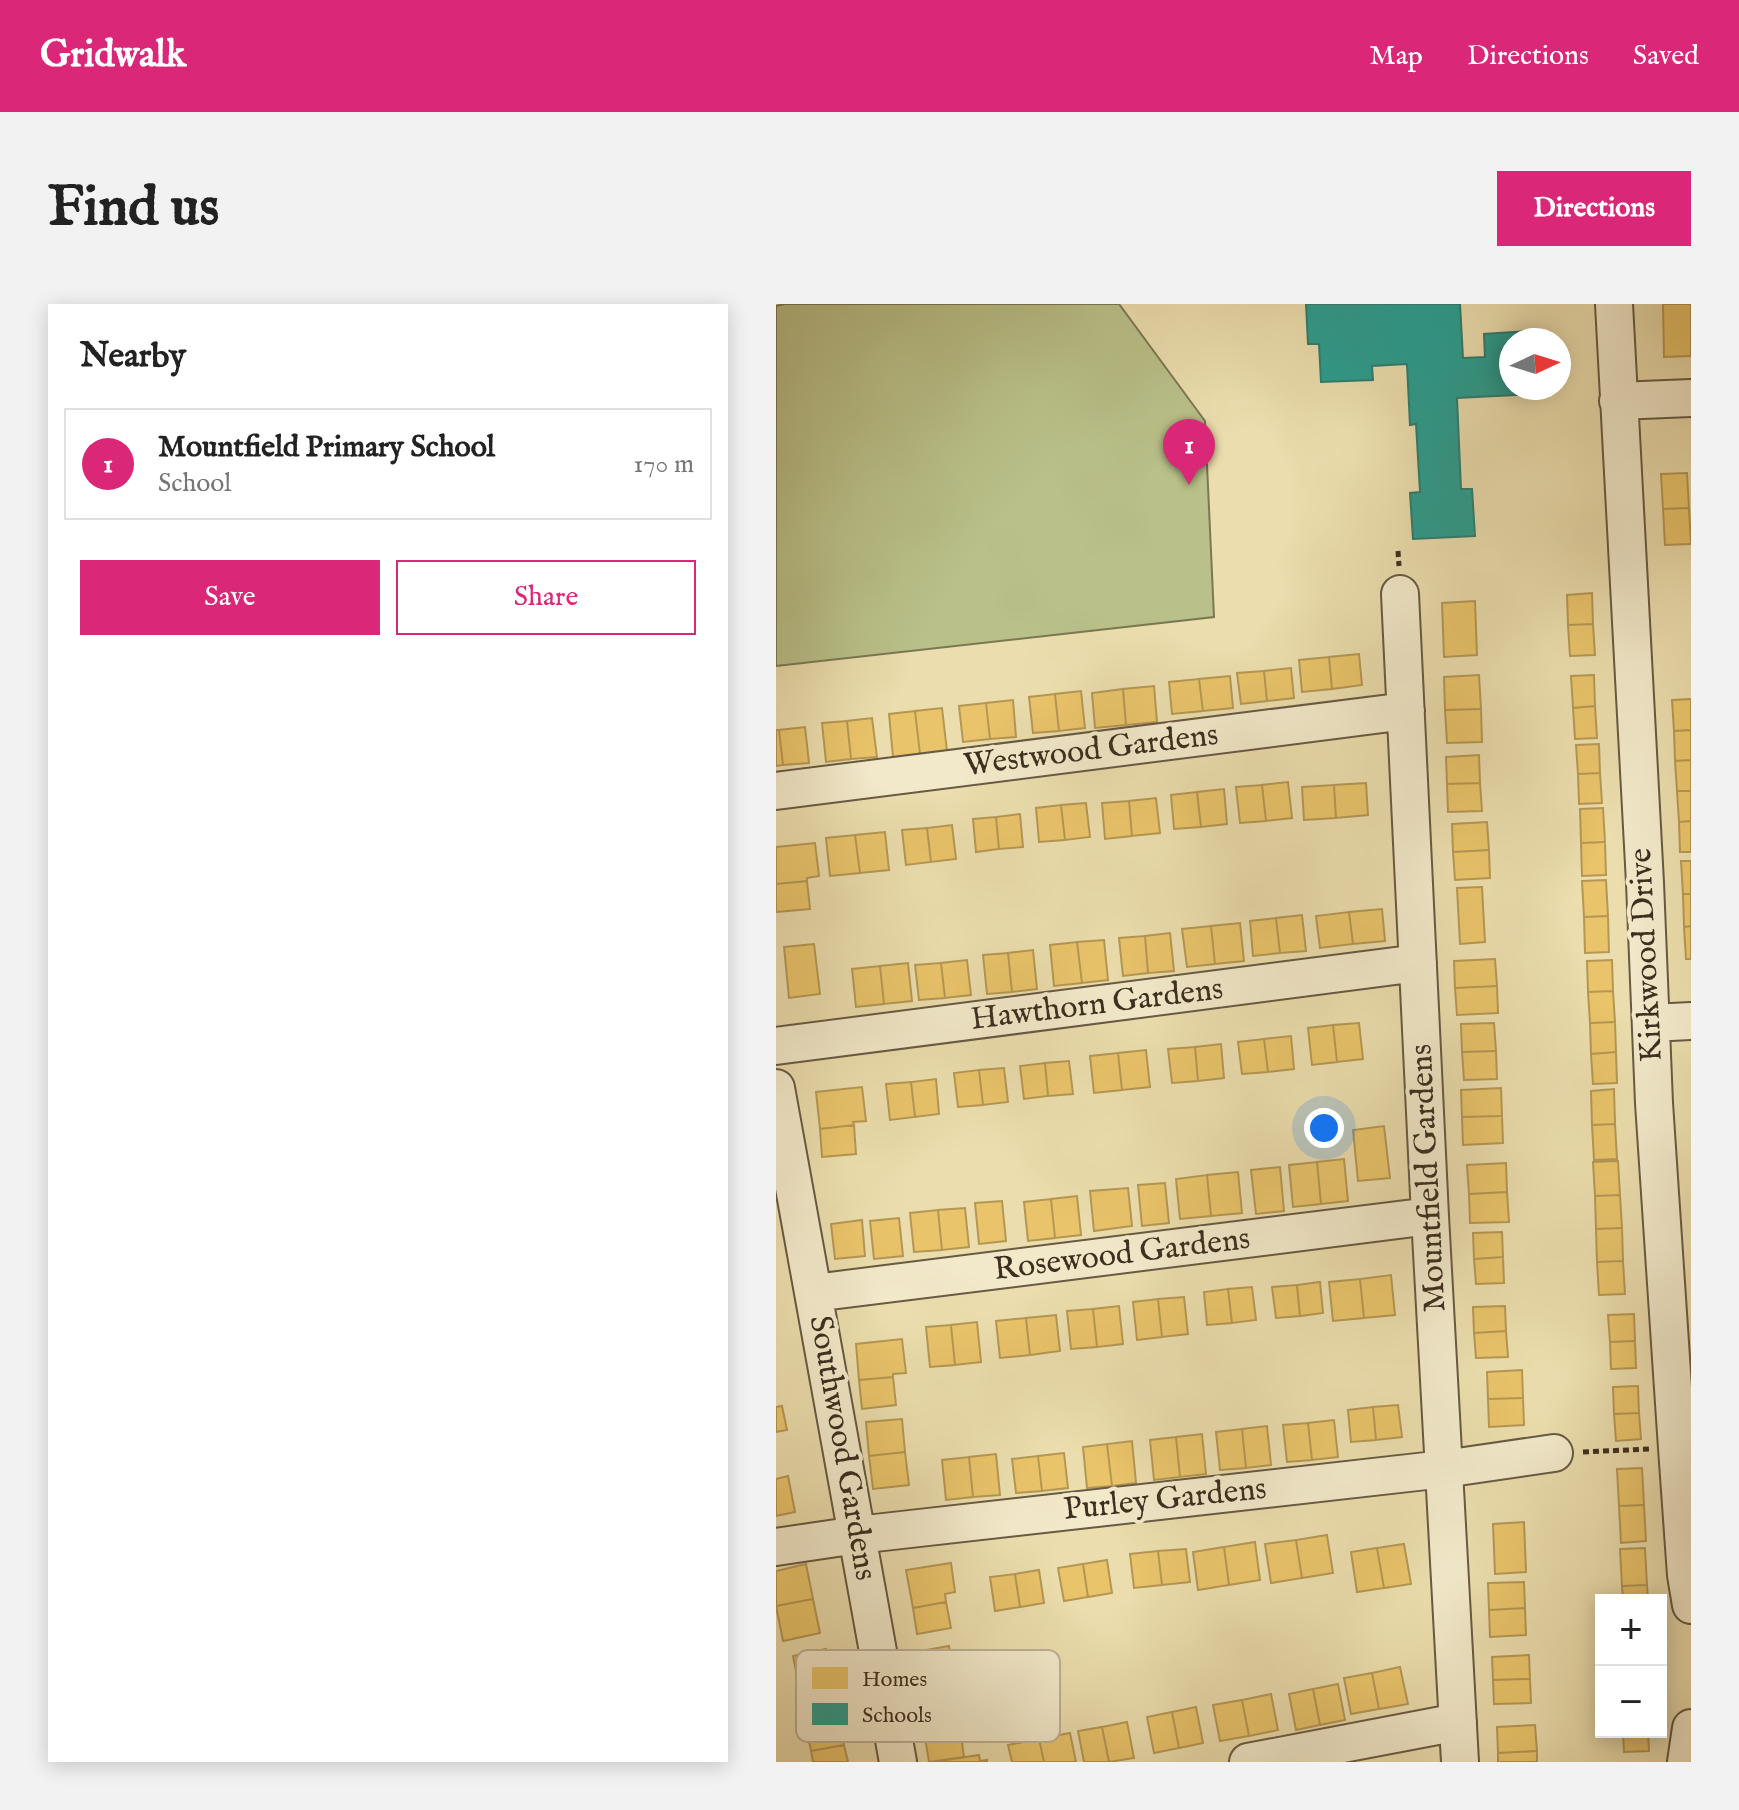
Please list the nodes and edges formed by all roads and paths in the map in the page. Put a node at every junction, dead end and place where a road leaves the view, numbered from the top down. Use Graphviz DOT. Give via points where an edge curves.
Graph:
graph roads {
  1 [pos="1614,304"];
  2 [pos="1691,398"];
  3 [pos="1618,401"];
  4 [pos="1400,594"];
  5 [pos="1406,711"];
  6 [pos="776,791"];
  7 [pos="1418,963"];
  8 [pos="1691,1021"];
  9 [pos="1651,1023"];
  10 [pos="776,1046"];
  11 [pos="776,1088"];
  12 [pos="1430,1216"];
  13 [pos="1677,1237"];
  14 [pos="814,1293"];
  15 [pos="1684,1448"];
  16 [pos="1628,1450"];
  17 [pos="1554,1453"];
  18 [pos="1444,1469"];
  19 [pos="857,1535"];
  20 [pos="776,1547"];
  21 [pos="1691,1605"];
  22 [pos="878,1650"];
  23 [pos="1458,1722"];
  24 [pos="1691,1728"];
  25 [pos="894,1742"];
  26 [pos="898,1762"];
  27 [pos="1248,1762"];
  28 [pos="1460,1762"];
  29 [pos="1686,1762"];
  1 -- 3 [label="street, Kirkwood Drive"];
  2 -- 3 [label="street"];
  3 -- 9 [label="street, Kirkwood Drive"];
  4 -- 5 [label="street, Mountfield Gardens"];
  5 -- 6 [label="street, Westwood Gardens"];
  5 -- 7 [label="street, Mountfield Gardens"];
  7 -- 10 [label="street, Hawthorn Gardens"];
  7 -- 12 [label="street, Mountfield Gardens"];
  8 -- 9 [label="street"];
  9 -- 13 [label="street, Kirkwood Drive"];
  11 -- 14 [label="street, Southwood Gardens"];
  12 -- 14 [label="street, Rosewood Gardens"];
  12 -- 18 [label="street, Mountfield Gardens"];
  13 -- 15 [label="street, Kirkwood Drive"];
  14 -- 19 [label="street, Southwood Gardens"];
  15 -- 21 [label="street, Kirkwood Drive"];
  16 -- 17 [label="path"];
  17 -- 18 [label="street, Purley Gardens"];
  18 -- 19 [label="street, Purley Gardens"];
  18 -- 23 [label="street, Mountfield Gardens"];
  19 -- 20 [label="street, Purley Gardens"];
  19 -- 22 [label="street, Southwood Gardens"];
  23 -- 27 [label="street"];
  23 -- 28 [label="street, Mountfield Gardens"];
  24 -- 29 [label="street"];
  25 -- 26 [label="street, Southwood Gardens"];
}
